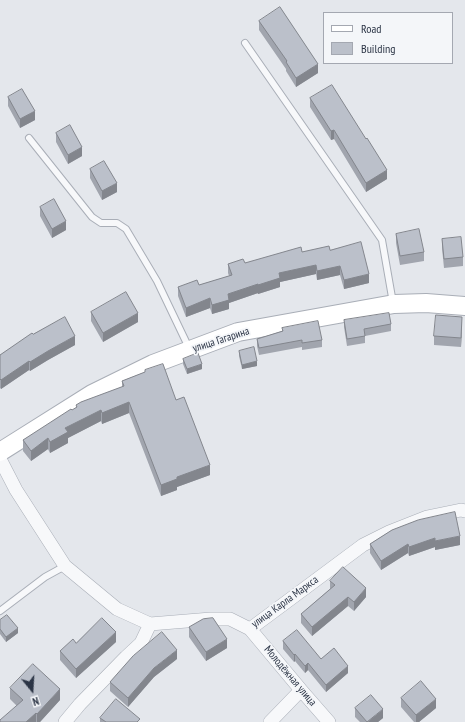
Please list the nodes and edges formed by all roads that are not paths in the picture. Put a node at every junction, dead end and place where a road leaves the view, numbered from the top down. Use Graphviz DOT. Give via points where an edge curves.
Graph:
graph roads {
  1 [pos="245,43"];
  2 [pos="29,138"];
  3 [pos="394,304"];
  4 [pos="465,306"];
  5 [pos="190,350"];
  6 [pos="0,452"];
  7 [pos="0,459"];
  8 [pos="465,511"];
  9 [pos="65,566"];
  10 [pos="0,611"];
  11 [pos="150,624"];
  12 [pos="250,629"];
  13 [pos="301,690"];
  14 [pos="64,722"];
  15 [pos="270,722"];
  16 [pos="329,722"];
  1 -- 3 [label="lane" via="382,240"];
  2 -- 5 [label="lane" via="92,217 101,223 117,223 126,229 157,281"];
  3 -- 4 [label="main road, улица Гагарина"];
  3 -- 5 [label="main road, улица Гагарина" via="238,332"];
  5 -- 6 [label="main road, улица Гагарина" via="153,364 92,394"];
  7 -- 9 [label="street" via="16,490"];
  8 -- 12 [label="street, улица Карла Маркса" via="427,517 363,545"];
  9 -- 10 [label="lane" via="45,577"];
  9 -- 11 [label="street" via="117,609"];
  11 -- 12 [label="street, улица Карла Маркса" via="230,619"];
  11 -- 14 [label="street" via="141,643"];
  12 -- 13 [label="street, Молодёжная улица"];
  13 -- 15 [label="street"];
  13 -- 16 [label="street, Молодёжная улица"];
}
